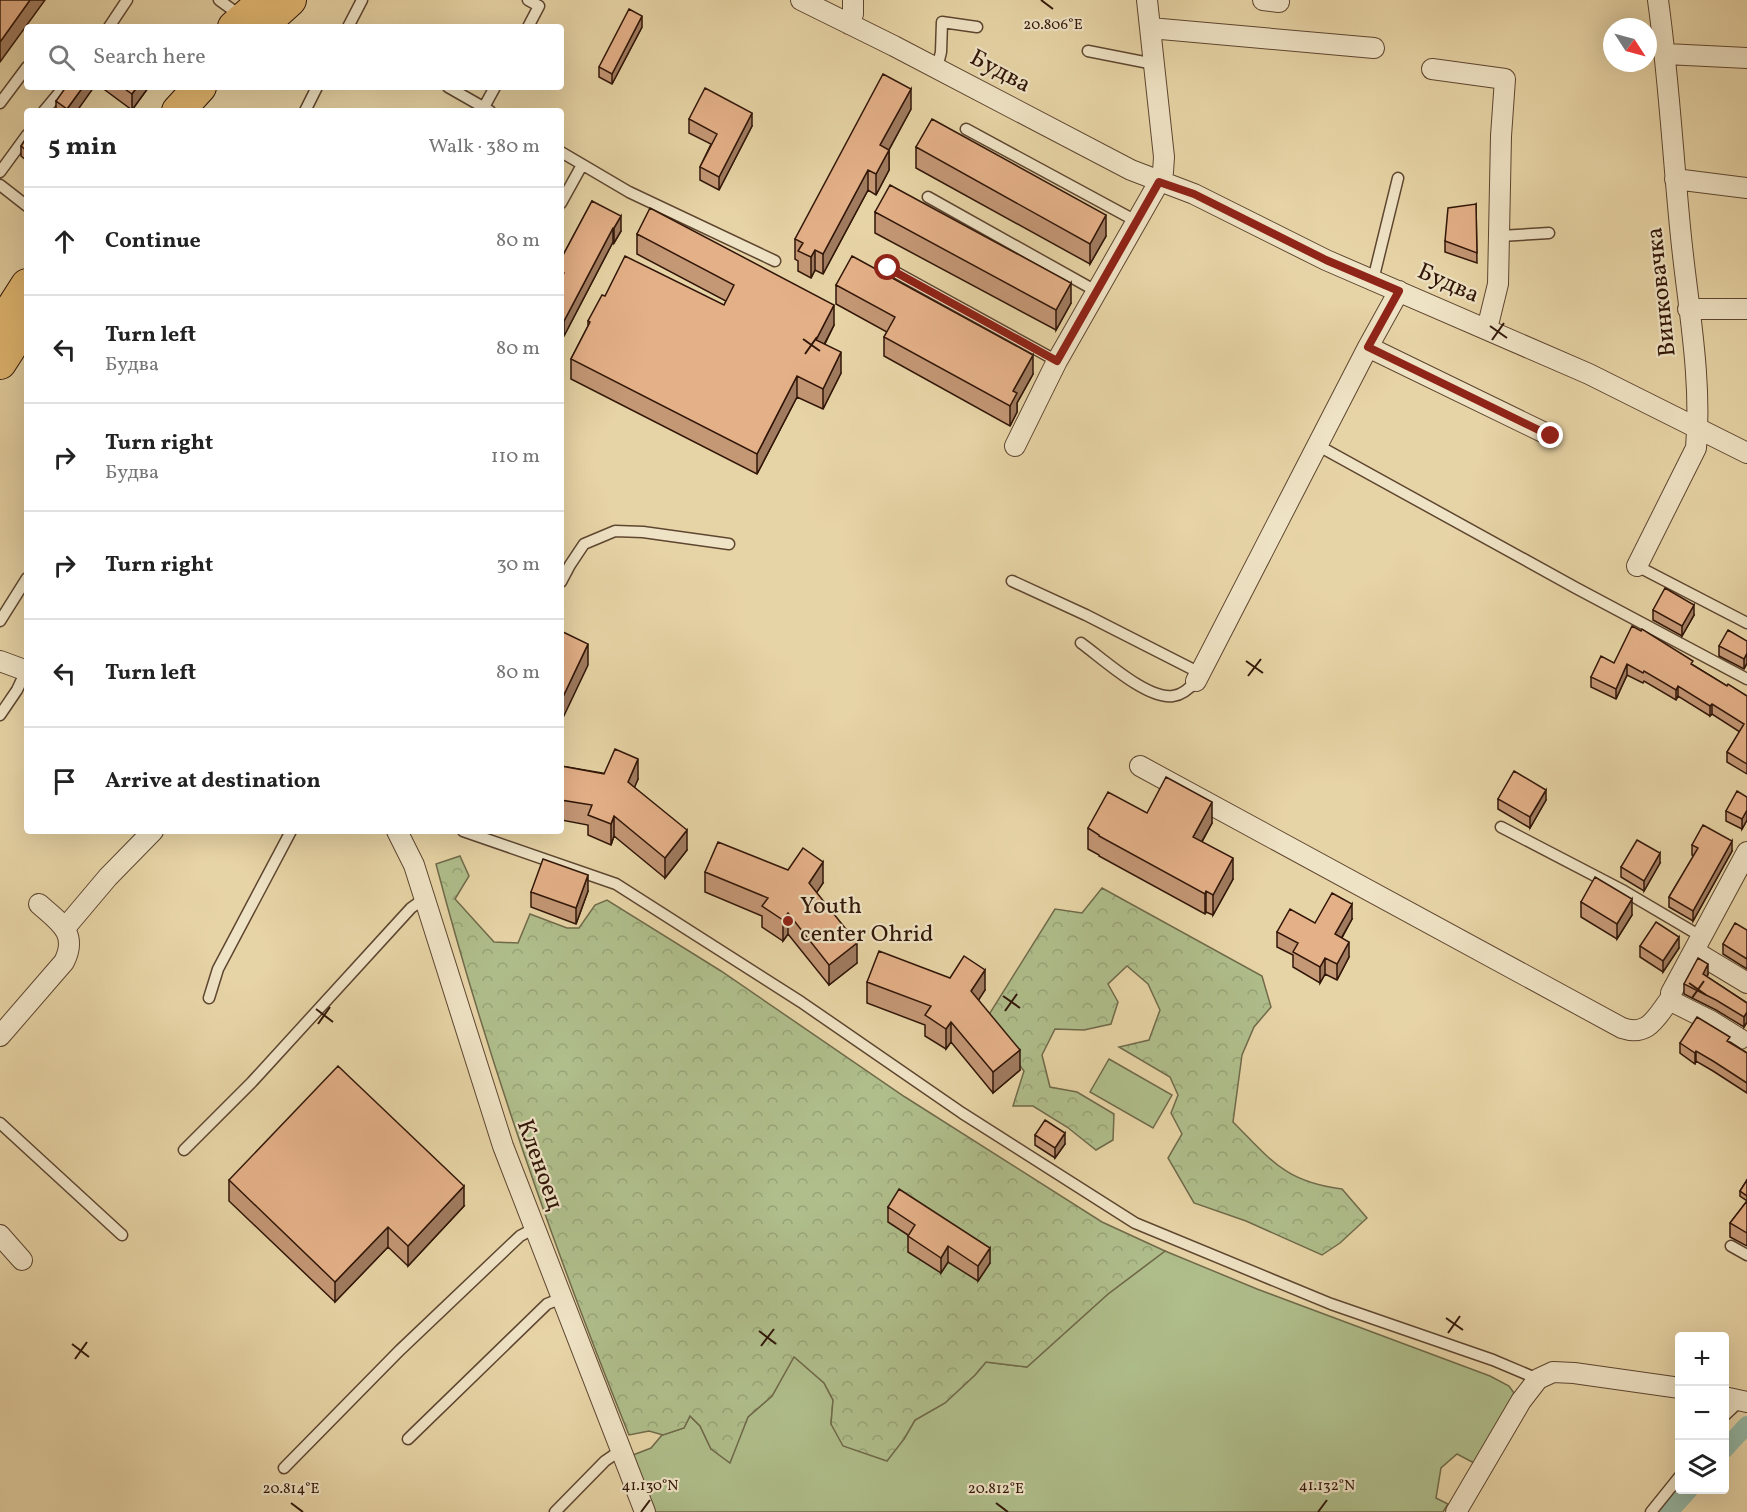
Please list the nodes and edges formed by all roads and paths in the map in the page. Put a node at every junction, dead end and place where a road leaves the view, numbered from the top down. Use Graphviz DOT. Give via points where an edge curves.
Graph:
graph roads {
  1 [pos="127,0"];
  2 [pos="290,0"];
  3 [pos="362,0"];
  4 [pos="528,0"];
  5 [pos="801,0"];
  6 [pos="853,0"];
  7 [pos="1147,0"];
  8 [pos="1658,0"];
  9 [pos="541,3"];
  10 [pos="244,14"];
  11 [pos="111,24"];
  12 [pos="350,24"];
  13 [pos="530,24"];
  14 [pos="849,24"];
  15 [pos="977,27"];
  16 [pos="1150,28"];
  17 [pos="1374,48"];
  18 [pos="1088,51"];
  19 [pos="1666,54"];
  20 [pos="1747,58"];
  21 [pos="1154,64"];
  22 [pos="937,68"];
  23 [pos="1432,69"];
  24 [pos="24,71"];
  25 [pos="62,90"];
  26 [pos="173,90"];
  27 [pos="197,90"];
  28 [pos="316,90"];
  29 [pos="453,90"];
  30 [pos="494,90"];
  31 [pos="0,103"];
  32 [pos="46,108"];
  33 [pos="157,108"];
  34 [pos="181,108"];
  35 [pos="306,108"];
  36 [pos="485,108"];
  37 [pos="487,108"];
  38 [pos="966,129"];
  39 [pos="24,139"];
  40 [pos="564,154"];
  41 [pos="582,165"];
  42 [pos="0,172"];
  43 [pos="1398,178"];
  44 [pos="1675,179"];
  45 [pos="1159,182"];
  46 [pos="0,185"];
  47 [pos="1747,188"];
  48 [pos="928,197"];
  49 [pos="564,198"];
  50 [pos="24,204"];
  51 [pos="1136,221"];
  52 [pos="1549,233"];
  53 [pos="1500,236"];
  54 [pos="774,261"];
  55 [pos="888,268"];
  56 [pos="1373,280"];
  57 [pos="24,290"];
  58 [pos="1096,291"];
  59 [pos="1399,291"];
  60 [pos="1688,309"];
  61 [pos="1747,309"];
  62 [pos="24,326"];
  63 [pos="0,327"];
  64 [pos="1487,329"];
  65 [pos="1368,347"];
  66 [pos="1057,361"];
  67 [pos="0,363"];
  68 [pos="1697,427"];
  69 [pos="1551,436"];
  70 [pos="1317,445"];
  71 [pos="1015,446"];
  72 [pos="1747,453"];
  73 [pos="729,544"];
  74 [pos="1637,566"];
  75 [pos="564,576"];
  76 [pos="1012,581"];
  77 [pos="24,583"];
  78 [pos="0,621"];
  79 [pos="1747,623"];
  80 [pos="1081,643"];
  81 [pos="0,661"];
  82 [pos="24,670"];
  83 [pos="24,675"];
  84 [pos="1198,677"];
  85 [pos="1747,679"];
  86 [pos="0,715"];
  87 [pos="1140,766"];
  88 [pos="1501,827"];
  89 [pos="150,834"];
  90 [pos="289,834"];
  91 [pos="398,834"];
  92 [pos="472,834"];
  93 [pos="1747,852"];
  94 [pos="425,898"];
  95 [pos="39,904"];
  96 [pos="65,928"];
  97 [pos="1698,944"];
  98 [pos="1747,983"];
  99 [pos="210,998"];
  100 [pos="1671,998"];
  101 [pos="0,1036"];
  102 [pos="1740,1039"];
  103 [pos="0,1124"];
  104 [pos="184,1150"];
  105 [pos="535,1228"];
  106 [pos="0,1235"];
  107 [pos="122,1235"];
  108 [pos="1731,1246"];
  109 [pos="1747,1255"];
  110 [pos="22,1260"];
  111 [pos="562,1298"];
  112 [pos="1538,1379"];
  113 [pos="1675,1387"];
  114 [pos="1740,1398"];
  115 [pos="1729,1411"];
  116 [pos="408,1439"];
  117 [pos="621,1450"];
  118 [pos="285,1468"];
  119 [pos="1675,1482"];
  120 [pos="642,1511"];
  121 [pos="555,1512"];
  122 [pos="1456,1512"];
  123 [pos="1650,1512"];
  1 -- 11 [label="lane"];
  2 -- 10 [label="main road"];
  3 -- 12 [label="lane"];
  4 -- 9 [label="lane"];
  5 -- 14 [label="street, Будва"];
  6 -- 14 [label="street"];
  7 -- 16 [label="street"];
  8 -- 19 [label="street, Винковачка"];
  9 -- 13 [label="lane"];
  14 -- 22 [label="street, Будва"];
  15 -- 22 [label="lane" via="942,22"];
  16 -- 17 [label="street"];
  16 -- 21 [label="street"];
  18 -- 21 [label="lane"];
  19 -- 20 [label="street"];
  19 -- 44 [label="street, Винковачка"];
  21 -- 45 [label="street" via="1164,157"];
  22 -- 45 [label="street, Будва"];
  23 -- 53 [label="street" via="1505,79"];
  24 -- 31 [label="lane"];
  25 -- 32 [label="lane"];
  26 -- 33 [label="main road"];
  27 -- 34 [label="main road"];
  28 -- 35 [label="lane"];
  29 -- 36 [label="lane"];
  30 -- 37 [label="lane"];
  38 -- 51 [label="lane"];
  39 -- 42 [label="lane"];
  40 -- 41 [label="lane"];
  41 -- 49 [label="lane"];
  41 -- 54 [label="lane" via="629,192"];
  43 -- 56 [label="lane"];
  44 -- 47 [label="street"];
  44 -- 60 [label="street, Винковачка"];
  45 -- 51 [label="street"];
  45 -- 56 [label="street, Будва" via="1194,194"];
  46 -- 50 [label="lane"];
  48 -- 58 [label="lane"];
  51 -- 58 [label="street"];
  52 -- 53 [label="lane"];
  53 -- 64 [label="street" via="1498,284"];
  55 -- 66 [label="lane"];
  56 -- 59 [label="street, Будва"];
  57 -- 63 [label="main road"];
  58 -- 66 [label="street"];
  59 -- 64 [label="street, Будва"];
  59 -- 65 [label="street"];
  60 -- 61 [label="street"];
  60 -- 68 [label="street, Винковачка" via="1696,366"];
  62 -- 67 [label="main road"];
  64 -- 68 [label="street, Будва"];
  65 -- 69 [label="street"];
  65 -- 70 [label="street"];
  66 -- 71 [label="street"];
  68 -- 72 [label="street, Будва"];
  68 -- 74 [label="street, Винковачка" via="1696,448"];
  70 -- 84 [label="street"];
  70 -- 85 [label="lane"];
  73 -- 75 [label="lane" via="615,531 584,544"];
  74 -- 79 [label="lane"];
  76 -- 84 [label="lane" via="1086,615"];
  77 -- 78 [label="lane"];
  80 -- 84 [label="lane" via="1157,696 1187,691"];
  81 -- 82 [label="street"];
  83 -- 86 [label="lane"];
  87 -- 100 [label="street" via="1622,1028 1633,1032 1648,1028"];
  88 -- 97 [label="lane" via="1624,891"];
  89 -- 96 [label="street"];
  90 -- 99 [label="lane" via="218,969"];
  91 -- 94 [label="street, Кленоец"];
  92 -- 112 [label="lane" via="616,884 1135,1223 1330,1304"];
  93 -- 97 [label="street"];
  94 -- 104 [label="lane" via="411,908 252,1082"];
  94 -- 105 [label="street, Кленоец" via="503,1146"];
  95 -- 96 [label="street"];
  96 -- 101 [label="street" via="70,945 64,962"];
  97 -- 98 [label="street"];
  97 -- 100 [label="street"];
  100 -- 102 [label="street"];
  103 -- 107 [label="lane"];
  105 -- 111 [label="street, Кленоец"];
  105 -- 118 [label="lane" via="520,1236 400,1350"];
  106 -- 110 [label="street"];
  108 -- 109 [label="lane"];
  111 -- 116 [label="lane" via="547,1304"];
  111 -- 117 [label="street, Кленоец"];
  112 -- 113 [label="street" via="1553,1372 1574,1373"];
  112 -- 122 [label="street"];
  114 -- 115 [label="lane"];
  117 -- 120 [label="street, Кленоец"];
  117 -- 121 [label="lane"];
  119 -- 123 [label="lane"];
}
